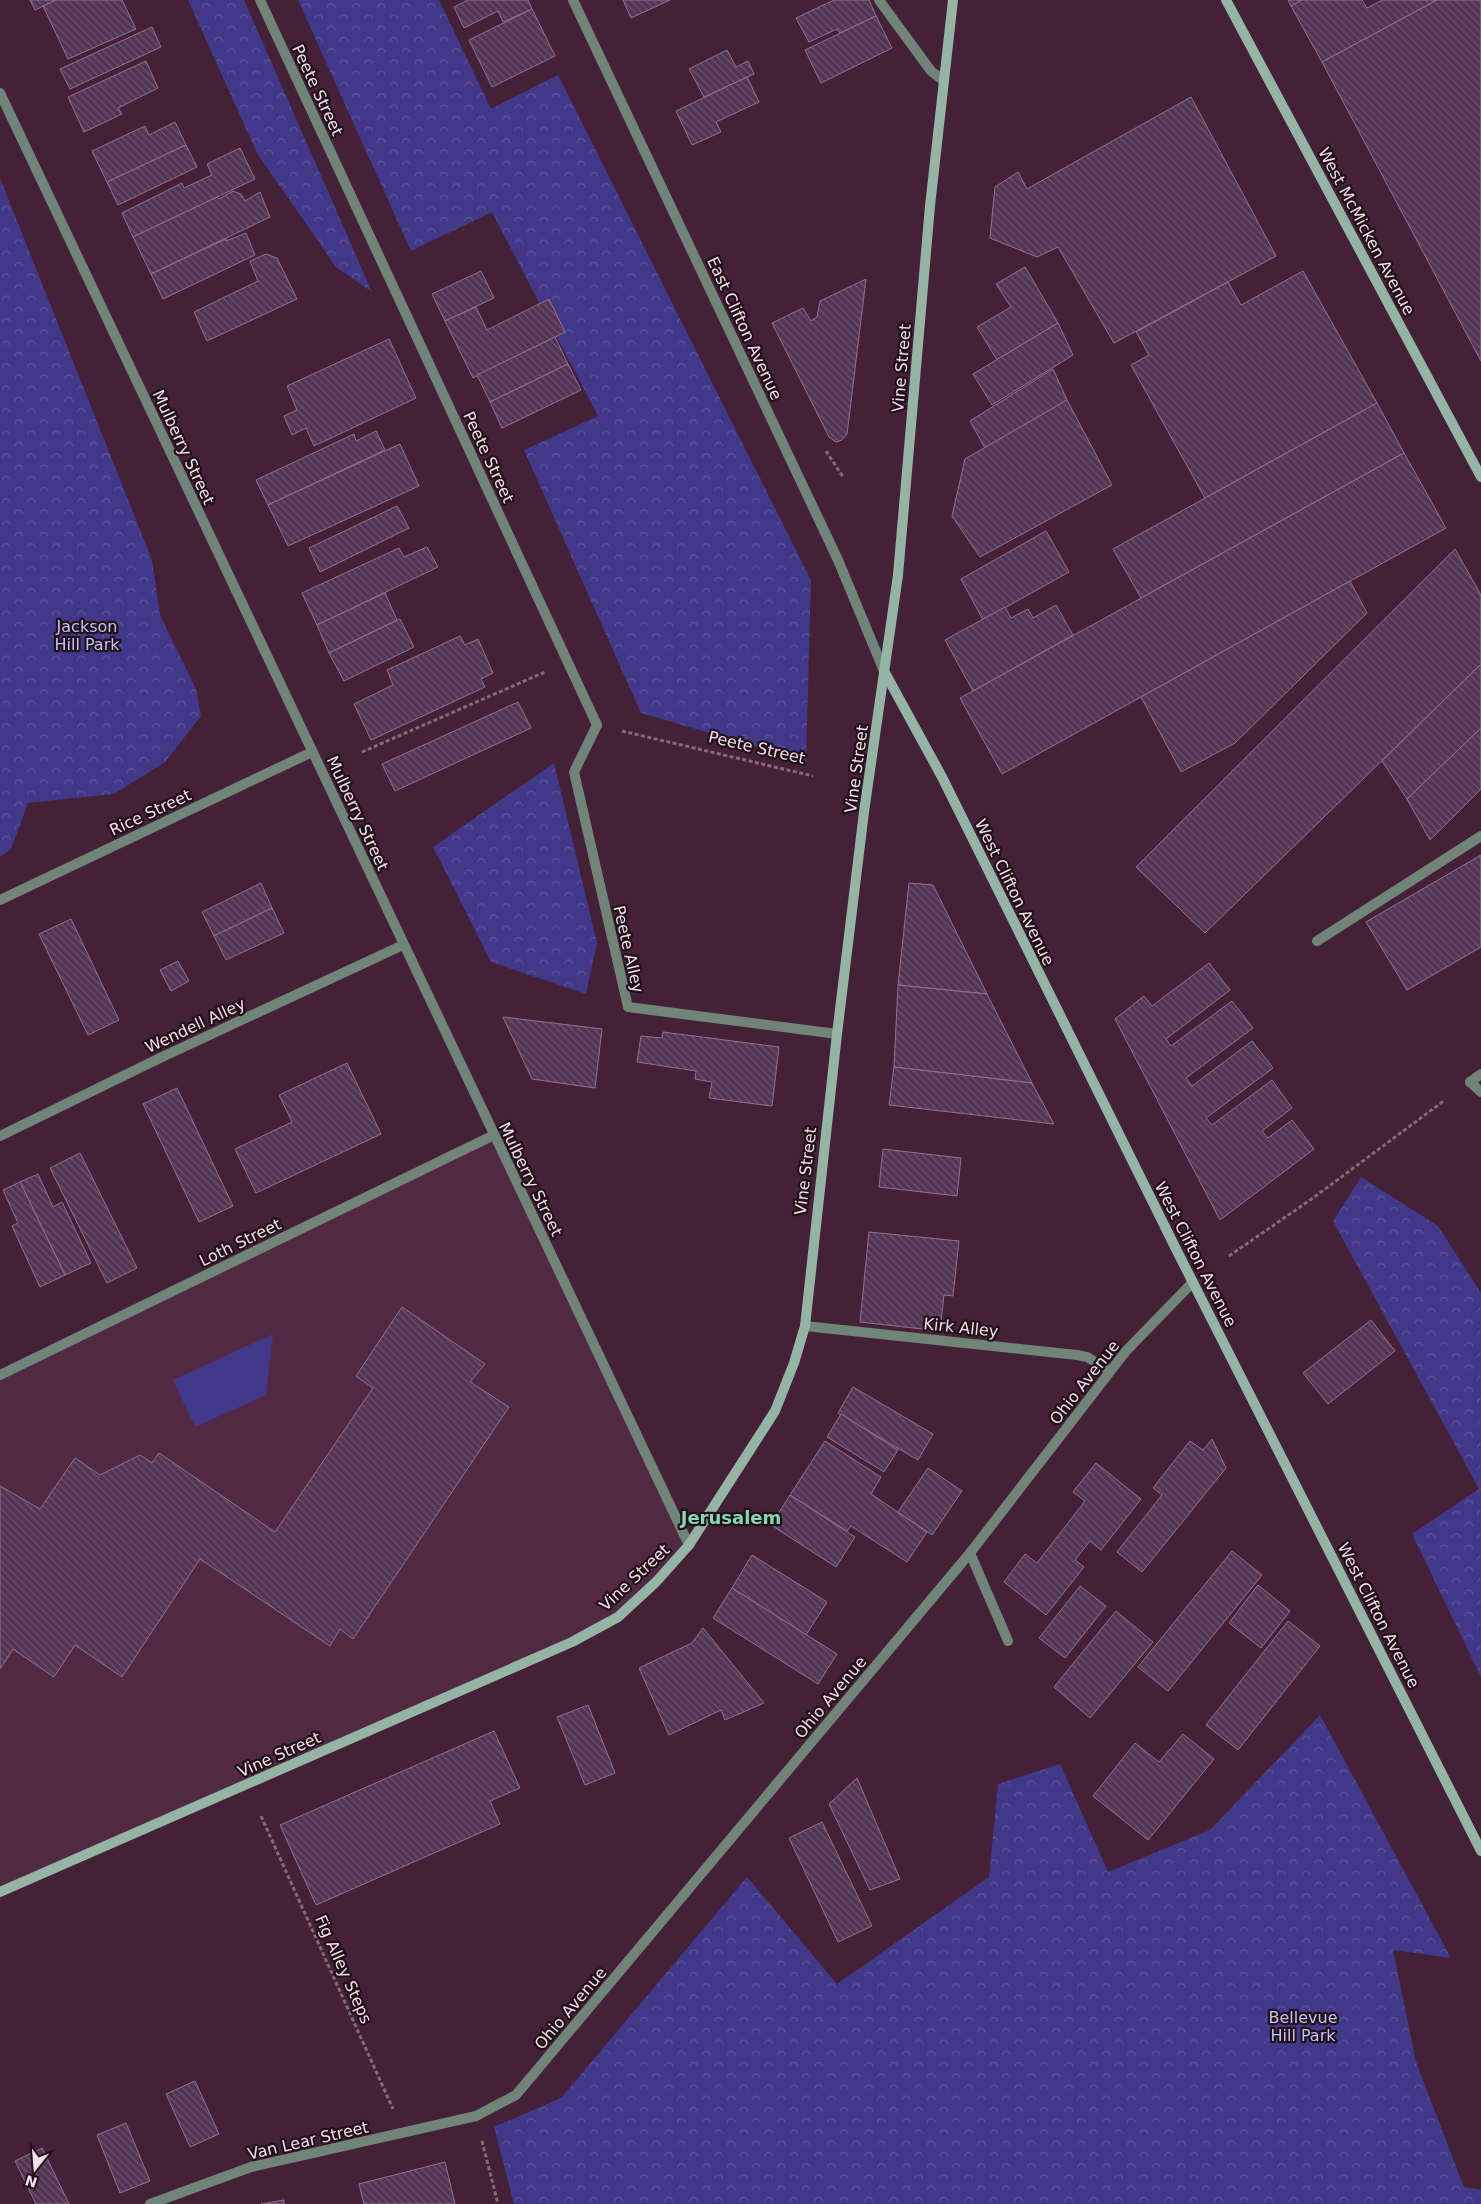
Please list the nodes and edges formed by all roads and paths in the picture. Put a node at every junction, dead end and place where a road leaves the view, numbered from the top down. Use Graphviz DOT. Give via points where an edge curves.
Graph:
graph roads {
  1 [pos="260,0"];
  2 [pos="573,0"];
  3 [pos="879,0"];
  4 [pos="953,0"];
  5 [pos="1226,0"];
  6 [pos="944,81"];
  7 [pos="0,93"];
  8 [pos="826,452"];
  9 [pos="843,477"];
  10 [pos="1481,477"];
  11 [pos="568,663"];
  12 [pos="884,671"];
  13 [pos="597,725"];
  14 [pos="312,752"];
  15 [pos="362,752"];
  16 [pos="813,776"];
  17 [pos="1481,836"];
  18 [pos="0,900"];
  19 [pos="1317,941"];
  20 [pos="403,945"];
  21 [pos="837,1034"];
  22 [pos="1481,1074"];
  23 [pos="1481,1092"];
  24 [pos="1445,1100"];
  25 [pos="494,1135"];
  26 [pos="0,1136"];
  27 [pos="1229,1256"];
  28 [pos="1193,1282"];
  29 [pos="804,1326"];
  30 [pos="1110,1371"];
  31 [pos="0,1375"];
  32 [pos="689,1545"];
  33 [pos="970,1554"];
  34 [pos="1008,1641"];
  35 [pos="261,1816"];
  36 [pos="1481,1851"];
  37 [pos="0,1892"];
  38 [pos="476,2116"];
  39 [pos="403,2132"];
  40 [pos="150,2204"];
  41 [pos="498,2204"];
  1 -- 11 [label="street, Peete Street"];
  2 -- 12 [label="street, East Clifton Avenue" via="838,560"];
  3 -- 6 [label="street" via="931,72"];
  4 -- 6 [label="main road, Vine Street"];
  5 -- 10 [label="main road, West McMicken Avenue"];
  6 -- 12 [label="main road, Vine Street" via="898,575"];
  7 -- 14 [label="street, Mulberry Street"];
  8 -- 9 [label="path"];
  11 -- 13 [label="street, Peete Street"];
  11 -- 15 [label="path"];
  12 -- 21 [label="main road, Vine Street"];
  12 -- 28 [label="main road, West Clifton Avenue" via="942,777"];
  13 -- 16 [label="path, Peete Street"];
  13 -- 21 [label="street, Peete Alley" via="574,772 628,1007"];
  14 -- 18 [label="street, Rice Street"];
  14 -- 20 [label="street, Mulberry Street"];
  17 -- 19 [label="street"];
  20 -- 25 [label="street, Mulberry Street"];
  20 -- 26 [label="street, Wendell Alley"];
  21 -- 29 [label="main road, Vine Street"];
  22 -- 23 [label="street" via="1470,1082"];
  24 -- 27 [label="path"];
  25 -- 31 [label="street, Loth Street"];
  25 -- 32 [label="street, Mulberry Street"];
  28 -- 30 [label="street, Ohio Avenue"];
  28 -- 36 [label="main road, West Clifton Avenue"];
  29 -- 30 [label="street, Kirk Alley" via="1077,1355 1088,1357"];
  29 -- 32 [label="main road, Vine Street" via="775,1411"];
  30 -- 33 [label="street, Ohio Avenue"];
  32 -- 37 [label="main road, Vine Street" via="618,1617 572,1642"];
  33 -- 34 [label="street"];
  33 -- 38 [label="street, Ohio Avenue" via="516,2095"];
  35 -- 39 [label="path, Fig Alley Steps"];
  38 -- 39 [label="street, Van Lear Street"];
  38 -- 41 [label="path"];
  39 -- 40 [label="street, Van Lear Street" via="251,2168"];
}
